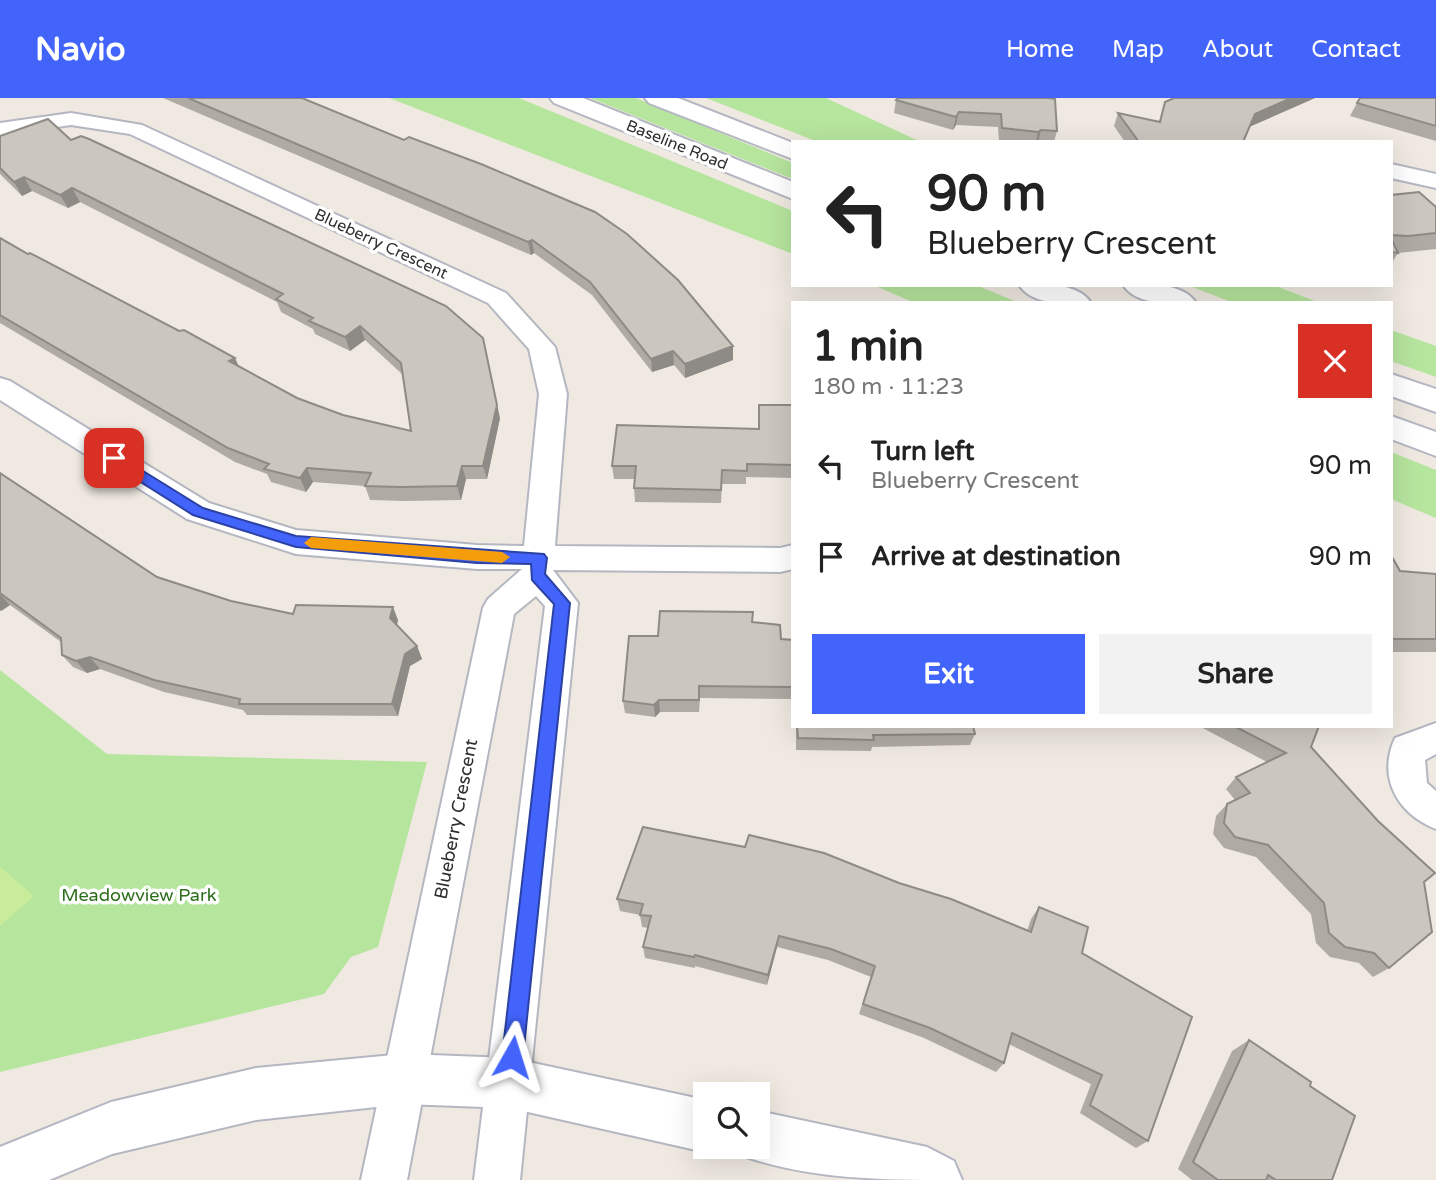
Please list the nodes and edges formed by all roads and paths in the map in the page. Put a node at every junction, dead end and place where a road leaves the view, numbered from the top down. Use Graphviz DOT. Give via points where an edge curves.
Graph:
graph roads {
  1 [pos="562,98"];
  2 [pos="657,98"];
  3 [pos="0,129"];
  4 [pos="791,151"];
  5 [pos="1393,172"];
  6 [pos="1436,181"];
  7 [pos="791,190"];
  8 [pos="1038,287"];
  9 [pos="1142,287"];
  10 [pos="1072,301"];
  11 [pos="1177,301"];
  12 [pos="1393,385"];
  13 [pos="0,387"];
  14 [pos="1436,401"];
  15 [pos="1393,428"];
  16 [pos="1436,444"];
  17 [pos="788,560"];
  18 [pos="538,567"];
  19 [pos="1436,738"];
  20 [pos="1436,812"];
  21 [pos="404,1079"];
  22 [pos="509,1083"];
  23 [pos="693,1123"];
  24 [pos="770,1140"];
  25 [pos="0,1174"];
  26 [pos="384,1180"];
  27 [pos="497,1180"];
  28 [pos="935,1180"];
  1 -- 7 [label="main road, Baseline Road"];
  2 -- 4 [label="main road, Baseline Road"];
  3 -- 18 [label="street, Blueberry Crescent" via="71,119 135,129 498,299 542,347 553,394"];
  5 -- 6 [label="street"];
  8 -- 10 [label="main road"];
  9 -- 11 [label="main road"];
  12 -- 14 [label="main road"];
  13 -- 18 [label="street" via="198,511 296,542 477,557"];
  15 -- 16 [label="main road"];
  17 -- 18 [label="street"];
  18 -- 21 [label="street, Blueberry Crescent" via="499,608"];
  18 -- 22 [label="street" via="562,603"];
  19 -- 20 [label="street" via="1408,749 1406,780 1421,804"];
  21 -- 22 [label="main road"];
  21 -- 25 [label="main road" via="256,1094 111,1128"];
  21 -- 26 [label="street, Blueberry Crescent"];
  22 -- 23 [label="main road"];
  22 -- 27 [label="street"];
  24 -- 28 [label="main road" via="927,1174"];
}
